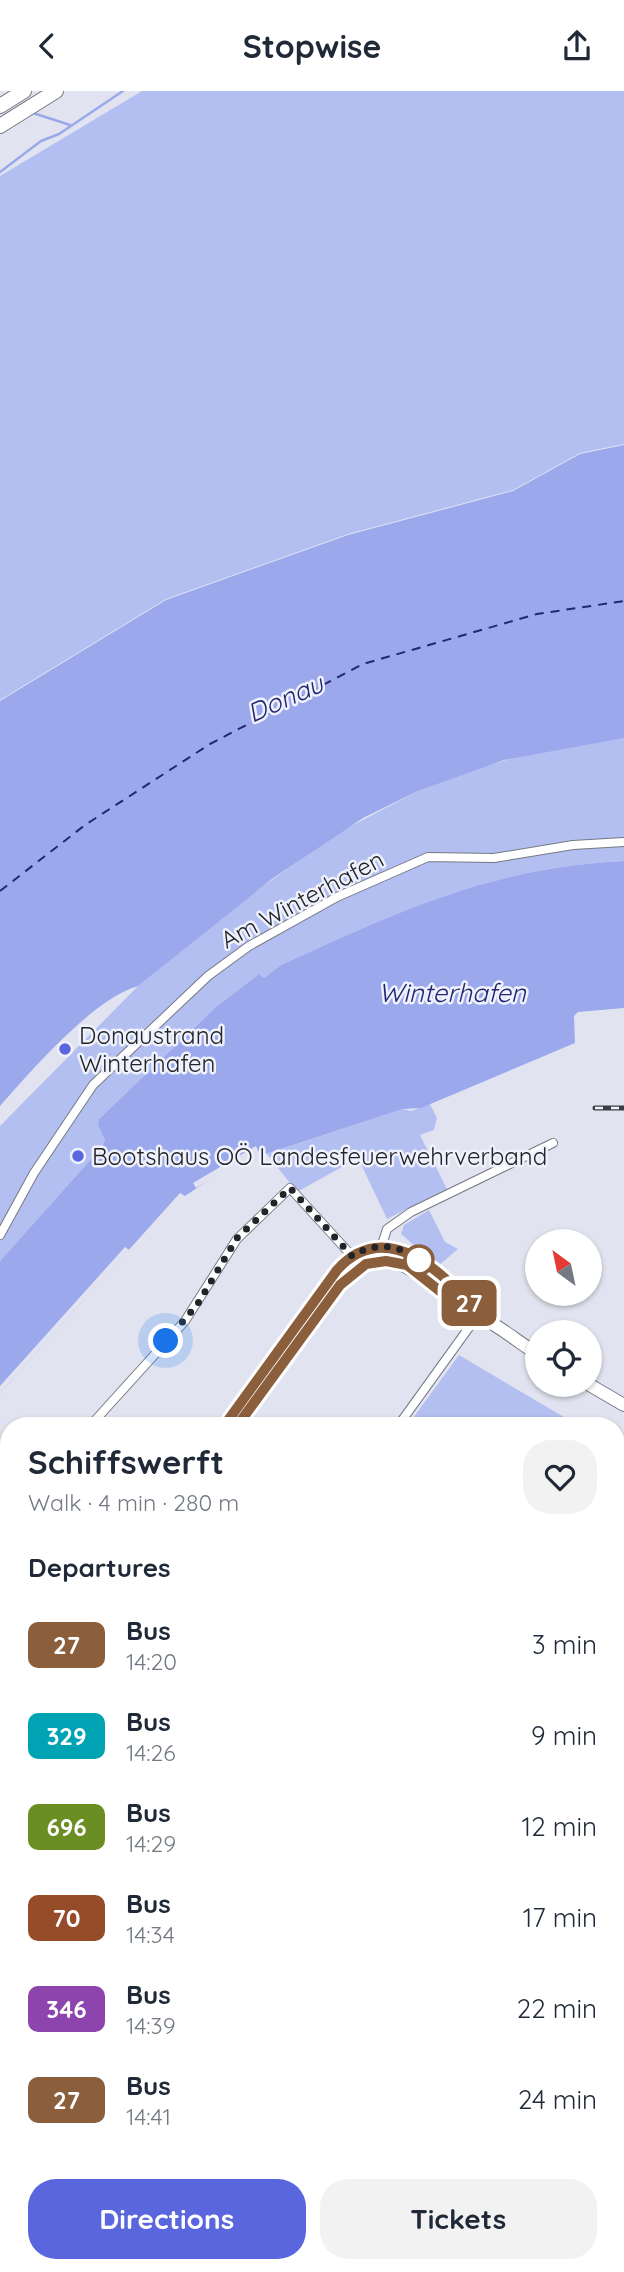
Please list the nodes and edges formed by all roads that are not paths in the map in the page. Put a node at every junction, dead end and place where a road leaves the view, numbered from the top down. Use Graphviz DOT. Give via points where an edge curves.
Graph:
graph roads {
  1 [pos="24,91"];
  2 [pos="50,95"];
  3 [pos="0,107"];
  4 [pos="1,126"];
  5 [pos="624,842"];
  6 [pos="553,1143"];
  7 [pos="0,1235"];
  8 [pos="380,1246"];
  9 [pos="352,1256"];
  10 [pos="380,1261"];
  11 [pos="478,1315"];
  12 [pos="525,1346"];
  13 [pos="602,1392"];
  14 [pos="624,1405"];
  15 [pos="98,1417"];
  16 [pos="231,1417"];
  17 [pos="244,1417"];
  18 [pos="404,1417"];
  1 -- 3 [label="highway"];
  2 -- 4 [label="highway"];
  5 -- 7 [label="street, Am Winterhafen" via="494,857 424,858 337,897 249,946 208,977 93,1085 34,1173"];
  6 -- 8 [label="street" via="411,1212 387,1229"];
  8 -- 9 [label="main road"];
  8 -- 10 [label="street"];
  8 -- 11 [label="main road" via="416,1257"];
  9 -- 15 [label="street" via="290,1188 237,1238 191,1313"];
  9 -- 16 [label="main road" via="337,1270"];
  10 -- 11 [label="main road" via="407,1265 460,1307"];
  10 -- 17 [label="main road" via="361,1266 345,1279"];
  11 -- 12 [label="main road"];
  11 -- 18 [label="street"];
  13 -- 14 [label="main road"];
}
